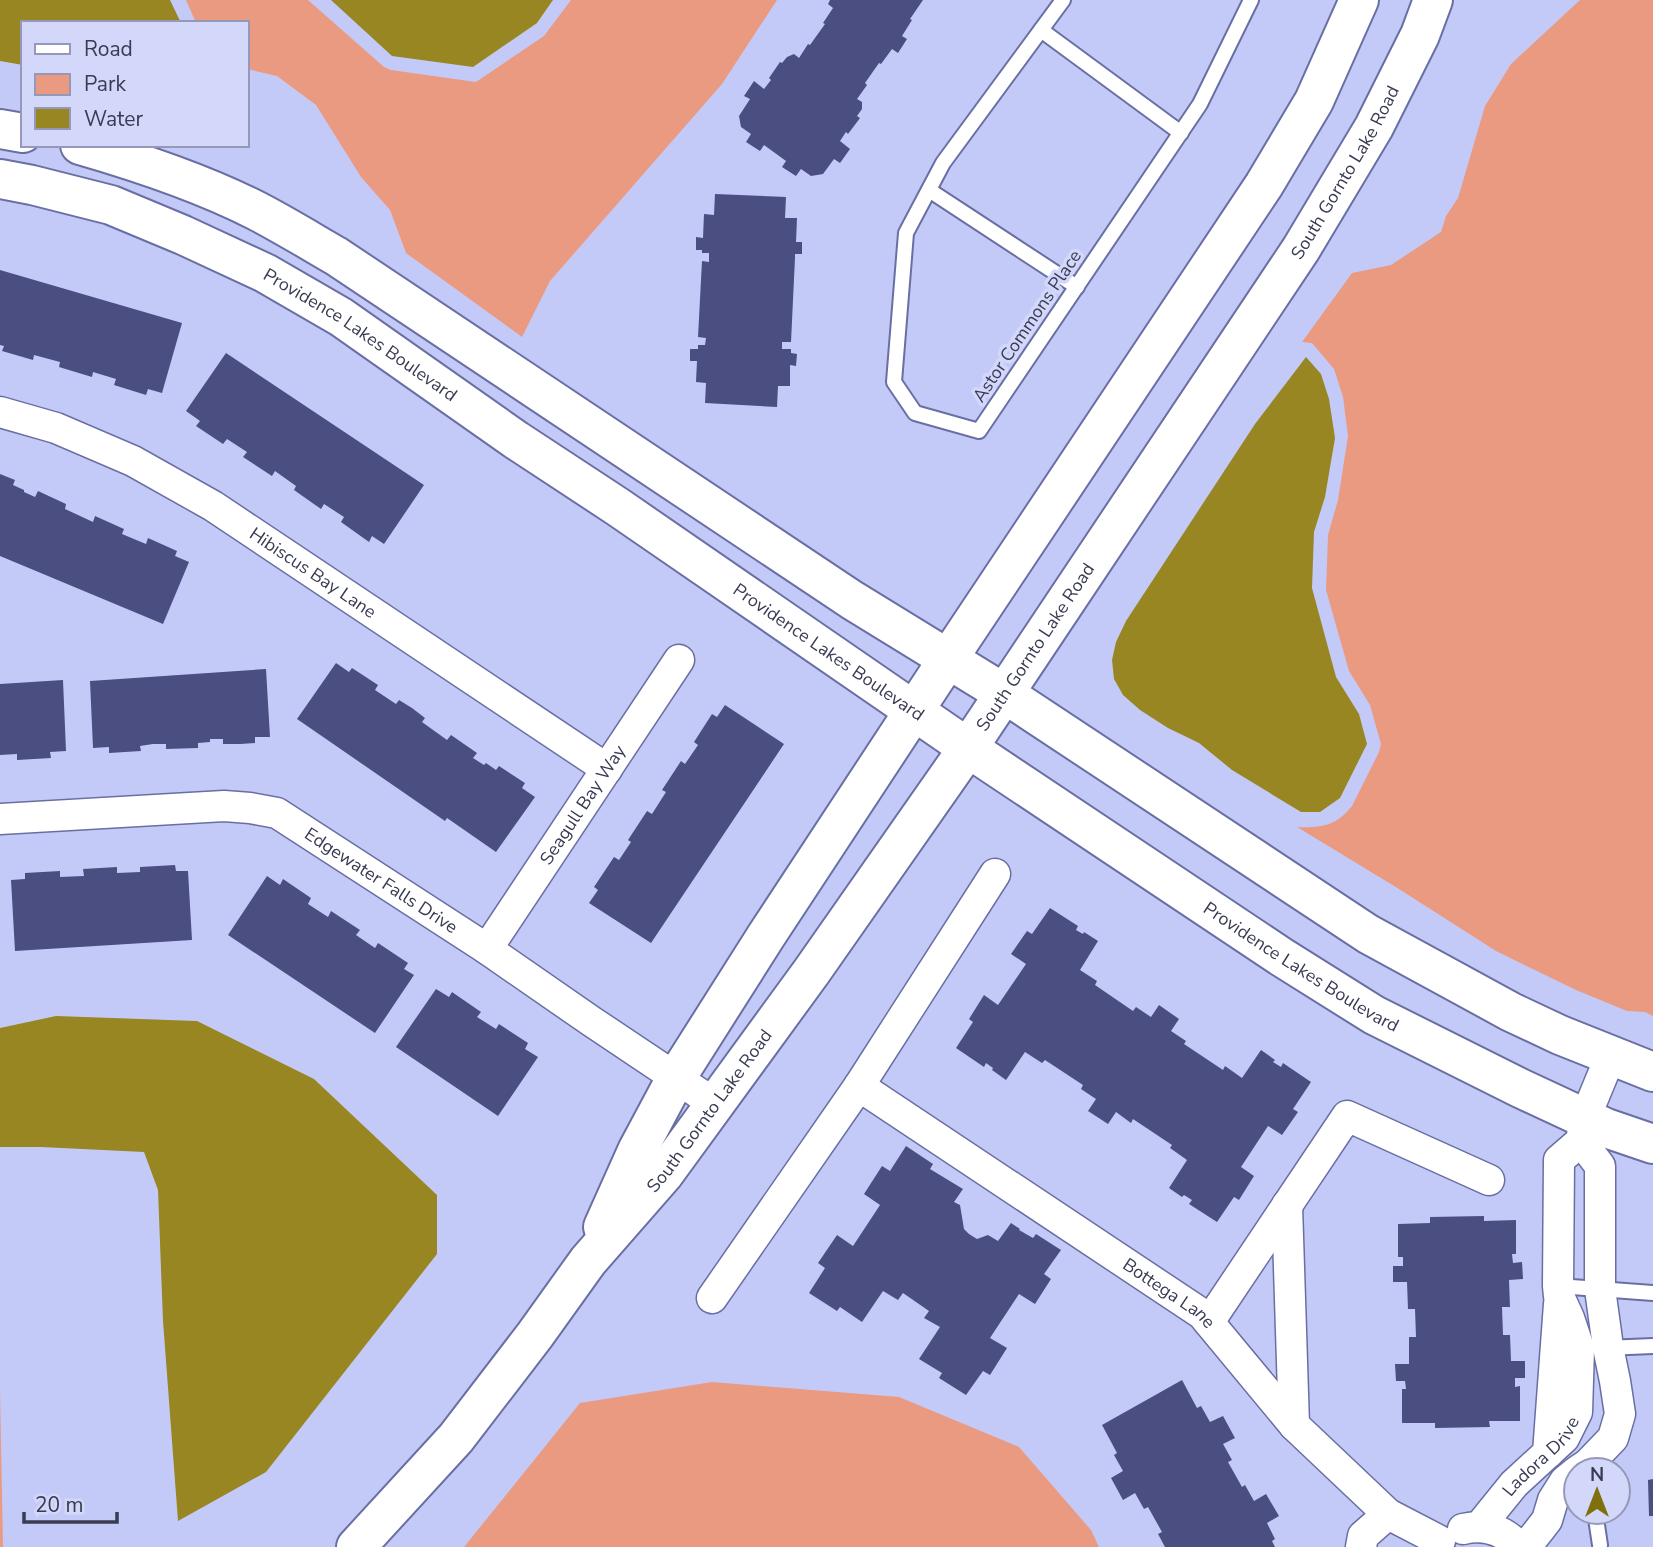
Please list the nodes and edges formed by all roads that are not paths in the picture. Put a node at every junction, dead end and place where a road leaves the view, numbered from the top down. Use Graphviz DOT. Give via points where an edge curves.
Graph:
graph roads {
  1 [pos="1063,0"];
  2 [pos="1251,0"];
  3 [pos="1359,0"];
  4 [pos="1433,0"];
  5 [pos="1041,30"];
  6 [pos="0,129"];
  7 [pos="21,133"];
  8 [pos="1181,133"];
  9 [pos="87,147"];
  10 [pos="0,179"];
  11 [pos="929,190"];
  12 [pos="1077,286"];
  13 [pos="0,412"];
  14 [pos="948,659"];
  15 [pos="678,660"];
  16 [pos="1005,694"];
  17 [pos="914,712"];
  18 [pos="968,748"];
  19 [pos="607,769"];
  20 [pos="0,819"];
  21 [pos="995,874"];
  22 [pos="487,949"];
  23 [pos="1611,1055"];
  24 [pos="1653,1072"];
  25 [pos="676,1078"];
  26 [pos="859,1086"];
  27 [pos="715,1104"];
  28 [pos="1583,1130"];
  29 [pos="1653,1144"];
  30 [pos="1489,1180"];
  31 [pos="1287,1205"];
  32 [pos="588,1261"];
  33 [pos="1600,1289"];
  34 [pos="1558,1291"];
  35 [pos="1653,1293"];
  36 [pos="712,1298"];
  37 [pos="1209,1322"];
  38 [pos="1653,1346"];
  39 [pos="1593,1348"];
  40 [pos="1294,1425"];
  41 [pos="1548,1453"];
  42 [pos="1596,1456"];
  43 [pos="1562,1485"];
  44 [pos="1388,1514"];
  45 [pos="1480,1526"];
  46 [pos="1597,1526"];
  47 [pos="1549,1533"];
  48 [pos="1438,1544"];
  49 [pos="1600,1545"];
  50 [pos="356,1547"];
  51 [pos="1361,1547"];
  52 [pos="1519,1547"];
  53 [pos="1526,1547"];
  1 -- 5 [label="lane, Astor Commons Place"];
  2 -- 8 [label="lane, Astor Commons Place"];
  3 -- 14 [label="street, South Gornto Lake Road" via="1314,101 1264,185"];
  4 -- 16 [label="street, South Gornto Lake Road" via="1374,127 1301,249"];
  5 -- 8 [label="lane"];
  5 -- 11 [label="lane, Astor Commons Place" via="943,163"];
  6 -- 7 [label="street"];
  8 -- 12 [label="lane, Astor Commons Place"];
  9 -- 14 [label="street" via="255,210 337,256 852,600"];
  10 -- 17 [label="street, Providence Lakes Boulevard" via="111,205 265,273 341,317"];
  11 -- 12 [label="lane"];
  11 -- 12 [label="lane, Astor Commons Place" via="906,233 894,382 915,412 979,431"];
  13 -- 19 [label="street, Hibiscus Bay Lane" via="56,428 133,461 213,506"];
  14 -- 16 [label="street"];
  14 -- 17 [label="street, South Gornto Lake Road"];
  15 -- 19 [label="street, Seagull Bay Way"];
  16 -- 18 [label="street, South Gornto Lake Road"];
  16 -- 23 [label="street" via="1368,934 1511,1012"];
  17 -- 18 [label="street, Providence Lakes Boulevard"];
  17 -- 25 [label="street, South Gornto Lake Road"];
  18 -- 27 [label="street, South Gornto Lake Road"];
  18 -- 28 [label="street, Providence Lakes Boulevard" via="1374,1015 1496,1076"];
  19 -- 22 [label="street, Seagull Bay Way"];
  20 -- 22 [label="street, Edgewater Falls Drive" via="224,806 277,813"];
  21 -- 26 [label="street"];
  22 -- 25 [label="street, Edgewater Falls Drive"];
  23 -- 24 [label="street"];
  23 -- 28 [label="street, Ladora Drive"];
  25 -- 27 [label="street, Edgewater Falls Drive"];
  25 -- 32 [label="street, South Gornto Lake Road" via="637,1151"];
  26 -- 36 [label="street"];
  26 -- 37 [label="street, Bottega Lane"];
  27 -- 32 [label="street, South Gornto Lake Road" via="664,1174"];
  28 -- 29 [label="street, Providence Lakes Boulevard" via="1606,1128"];
  28 -- 33 [label="street, Ladora Drive" via="1601,1166"];
  28 -- 34 [label="street, Ladora Drive" via="1559,1160"];
  30 -- 31 [label="street" via="1347,1115"];
  31 -- 37 [label="street"];
  31 -- 40 [label="street"];
  32 -- 50 [label="street, South Gornto Lake Road" via="456,1438"];
  33 -- 34 [label="lane"];
  33 -- 35 [label="lane"];
  33 -- 39 [label="street, Ladora Drive"];
  34 -- 39 [label="street, Ladora Drive" via="1569,1318"];
  34 -- 41 [label="street"];
  37 -- 40 [label="street, Bottega Lane"];
  38 -- 39 [label="lane"];
  39 -- 41 [label="street, Ladora Drive" via="1577,1412 1564,1438"];
  39 -- 42 [label="street, Ladora Drive" via="1615,1381 1620,1413 1613,1438"];
  40 -- 44 [label="street, Bottega Lane"];
  41 -- 45 [label="street, Ladora Drive" via="1514,1484"];
  43 -- 47 [label="street, Ladora Drive" via="1553,1500"];
  44 -- 48 [label="street, Bottega Lane"];
  44 -- 51 [label="street" via="1363,1536"];
  45 -- 48 [label="street" via="1459,1530"];
  45 -- 52 [label="street" via="1511,1538"];
  46 -- 49 [label="lane"];
  47 -- 53 [label="street, Ladora Drive"];
}
